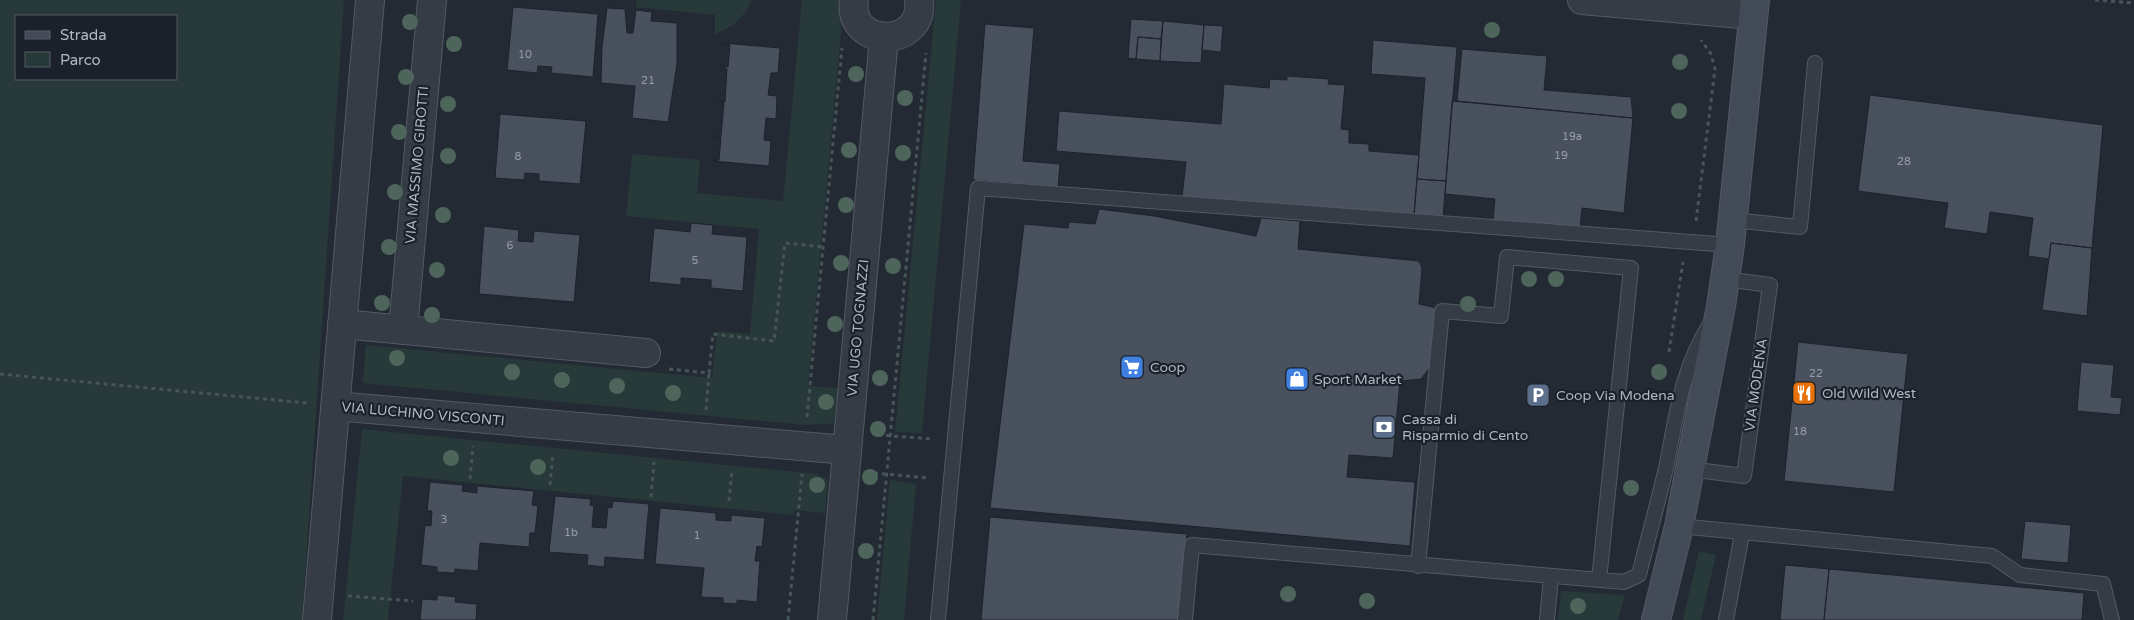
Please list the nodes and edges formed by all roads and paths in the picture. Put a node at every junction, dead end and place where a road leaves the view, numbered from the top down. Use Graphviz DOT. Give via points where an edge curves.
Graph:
graph roads {
  1 [pos="370,0"];
  2 [pos="432,0"];
  3 [pos="854,0"];
  4 [pos="919,0"];
  5 [pos="1582,0"];
  6 [pos="2095,0"];
  7 [pos="2134,4"];
  8 [pos="1754,8"];
  9 [pos="884,37"];
  10 [pos="1694,37"];
  11 [pos="843,40"];
  12 [pos="927,50"];
  13 [pos="1815,63"];
  14 [pos="1731,233"];
  15 [pos="1690,242"];
  16 [pos="1725,279"];
  17 [pos="1720,306"];
  18 [pos="342,324"];
  19 [pos="402,330"];
  20 [pos="646,353"];
  21 [pos="1668,355"];
  22 [pos="709,373"];
  23 [pos="0,374"];
  24 [pos="335,406"];
  25 [pos="704,420"];
  26 [pos="807,420"];
  27 [pos="890,436"];
  28 [pos="954,440"];
  29 [pos="473,444"];
  30 [pos="553,451"];
  31 [pos="847,451"];
  32 [pos="654,460"];
  33 [pos="803,464"];
  34 [pos="732,467"];
  35 [pos="1689,469"];
  36 [pos="886,474"];
  37 [pos="470,480"];
  38 [pos="951,480"];
  39 [pos="550,485"];
  40 [pos="651,497"];
  41 [pos="729,502"];
  42 [pos="1679,526"];
  43 [pos="1742,534"];
  44 [pos="1418,566"];
  45 [pos="1551,577"];
  46 [pos="1599,580"];
  47 [pos="340,596"];
  48 [pos="413,601"];
  49 [pos="317,620"];
  50 [pos="788,620"];
  51 [pos="832,620"];
  52 [pos="873,620"];
  53 [pos="938,620"];
  54 [pos="1185,620"];
  55 [pos="1547,620"];
  56 [pos="1656,620"];
  57 [pos="1726,620"];
  58 [pos="2112,620"];
  1 -- 18 [label="street"];
  2 -- 19 [label="street, VIA MASSIMO GIROTTI"];
  3 -- 9 [label="street" via="854,13 863,29 874,36"];
  4 -- 9 [label="street" via="918,16 911,27 897,36"];
  5 -- 8 [label="street"];
  6 -- 7 [label="path"];
  8 -- 14 [label="main road"];
  9 -- 31 [label="street, VIA UGO TOGNAZZI"];
  10 -- 15 [label="path" via="1702,41 1711,54 1715,69 1697,218"];
  11 -- 26 [label="path"];
  12 -- 27 [label="path"];
  13 -- 14 [label="lane" via="1800,227"];
  14 -- 15 [label="lane"];
  14 -- 16 [label="main road"];
  15 -- 21 [label="path" via="1683,260"];
  15 -- 28 [label="lane" via="978,188"];
  16 -- 17 [label="main road"];
  16 -- 35 [label="lane, VIA MODENA" via="1770,285 1744,476"];
  17 -- 35 [label="main road"];
  17 -- 46 [label="lane" via="1702,337 1684,380 1639,575 1624,582"];
  18 -- 19 [label="street"];
  18 -- 24 [label="street"];
  19 -- 20 [label="street"];
  22 -- 25 [label="path"];
  23 -- 24 [label="path, VIA LUCHINO VISCONTI"];
  24 -- 31 [label="street, VIA LUCHINO VISCONTI"];
  24 -- 49 [label="street"];
  27 -- 28 [label="path"];
  27 -- 31 [label="path"];
  27 -- 36 [label="path"];
  28 -- 38 [label="lane"];
  29 -- 37 [label="path"];
  30 -- 39 [label="path"];
  31 -- 36 [label="path"];
  31 -- 51 [label="street, VIA UGO TOGNAZZI"];
  32 -- 40 [label="path"];
  33 -- 50 [label="path"];
  34 -- 41 [label="path"];
  35 -- 42 [label="main road"];
  36 -- 38 [label="path"];
  36 -- 52 [label="path"];
  38 -- 53 [label="lane"];
  42 -- 43 [label="lane"];
  42 -- 56 [label="main road"];
  43 -- 57 [label="lane"];
  43 -- 58 [label="lane" via="1992,556 2020,575 2103,584"];
  44 -- 45 [label="lane"];
  44 -- 46 [label="lane" via="1442,311 1501,316 1506,257 1631,268"];
  44 -- 54 [label="lane" via="1192,545"];
  45 -- 46 [label="lane"];
  45 -- 55 [label="lane"];
  47 -- 48 [label="path"];
}
